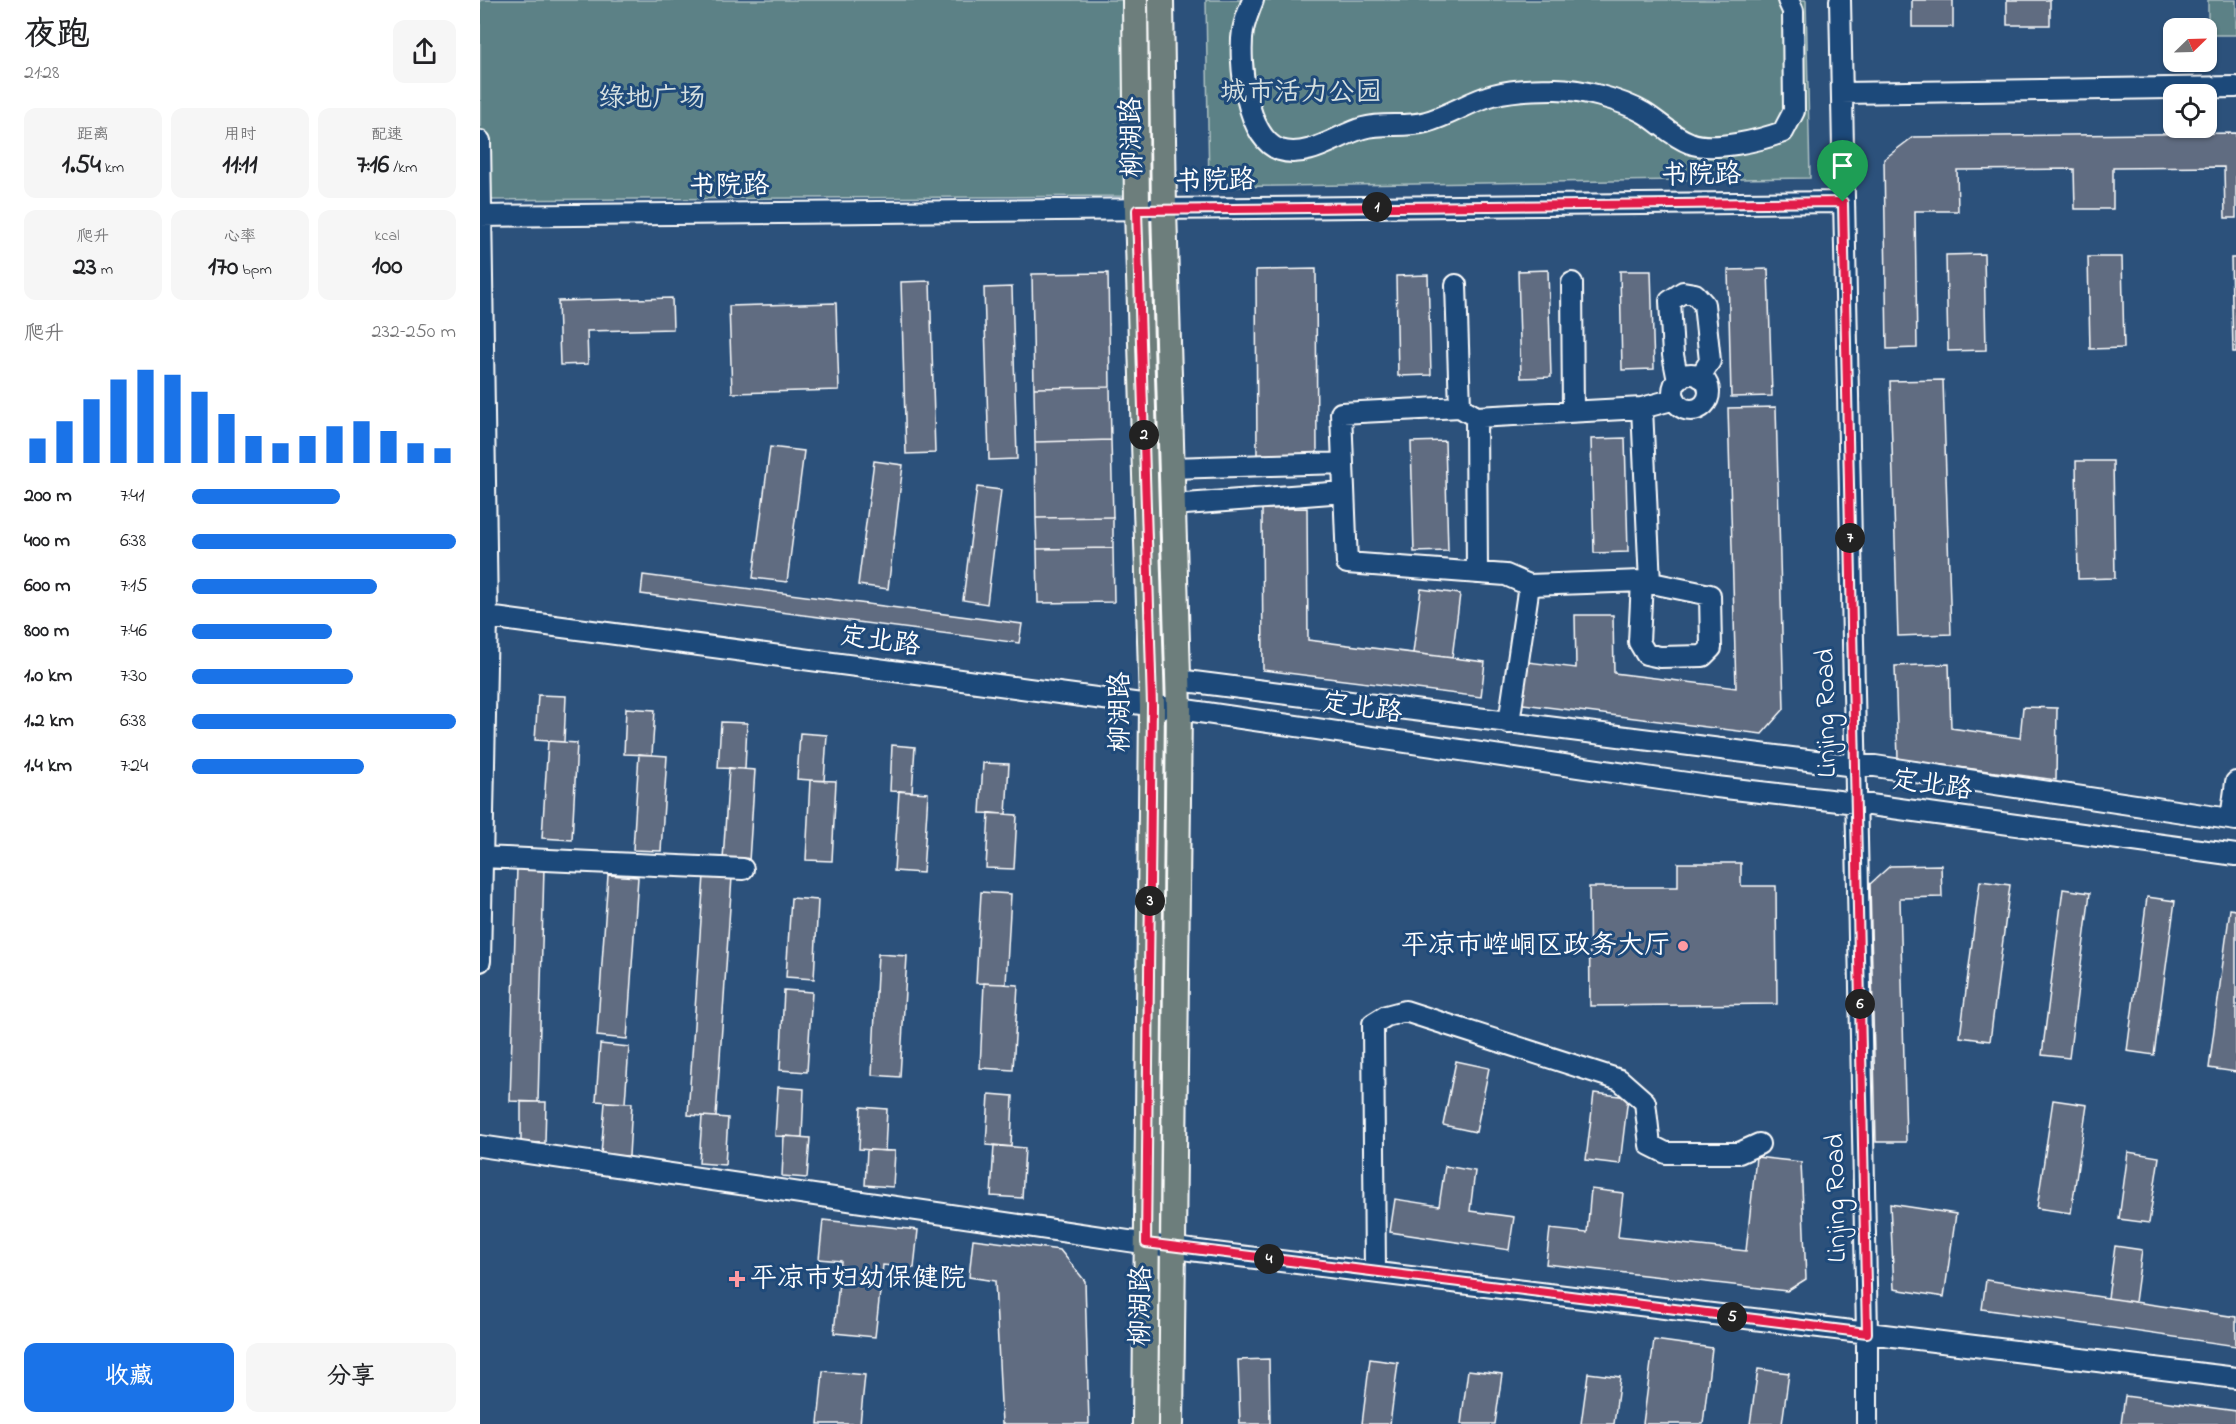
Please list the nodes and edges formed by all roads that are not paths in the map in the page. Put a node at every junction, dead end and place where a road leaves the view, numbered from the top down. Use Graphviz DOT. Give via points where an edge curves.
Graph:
graph roads {
  1 [pos="1135,0"];
  2 [pos="1161,0"];
  3 [pos="1253,0"];
  4 [pos="1788,0"];
  5 [pos="1840,0"];
  6 [pos="2236,87"];
  7 [pos="1842,93"];
  8 [pos="480,141"];
  9 [pos="1843,202"];
  10 [pos="1164,209"];
  11 [pos="1137,210"];
  12 [pos="481,216"];
  13 [pos="1572,283"];
  14 [pos="1456,285"];
  15 [pos="1700,377"];
  16 [pos="1676,390"];
  17 [pos="1642,408"];
  18 [pos="1573,411"];
  19 [pos="1468,412"];
  20 [pos="1343,463"];
  21 [pos="1171,468"];
  22 [pos="1344,492"];
  23 [pos="1172,505"];
  24 [pos="1477,573"];
  25 [pos="1646,582"];
  26 [pos="1529,585"];
  27 [pos="483,616"];
  28 [pos="1178,680"];
  29 [pos="1152,706"];
  30 [pos="1179,709"];
  31 [pos="1509,723"];
  32 [pos="1855,766"];
  33 [pos="2236,782"];
  34 [pos="1856,803"];
  35 [pos="2233,820"];
  36 [pos="2236,855"];
  37 [pos="482,857"];
  38 [pos="743,869"];
  39 [pos="480,961"];
  40 [pos="1759,1144"];
  41 [pos="480,1146"];
  42 [pos="1146,1243"];
  43 [pos="1173,1247"];
  44 [pos="1375,1272"];
  45 [pos="1867,1333"];
  46 [pos="2236,1378"];
  47 [pos="1145,1424"];
  48 [pos="1171,1424"];
  49 [pos="1867,1424"];
  1 -- 11 [label="main road, 柳湖路"];
  2 -- 10 [label="main road, 柳湖路"];
  3 -- 4 [label="street" via="1243,30 1241,58 1250,110 1267,142 1281,151 1301,151 1363,128 1426,122 1493,95 1553,88 1598,96 1634,109 1689,143 1756,142 1783,132 1794,111 1793,11"];
  5 -- 7 [label="street, Linjing Road"];
  6 -- 7 [label="street"];
  7 -- 9 [label="street, Linjing Road"];
  8 -- 12 [label="street"];
  9 -- 10 [label="street, 书院路"];
  9 -- 32 [label="street, Linjing Road"];
  10 -- 11 [label="street, 书院路"];
  10 -- 21 [label="main road, 柳湖路"];
  11 -- 12 [label="street, 书院路"];
  11 -- 29 [label="main road, 柳湖路"];
  12 -- 27 [label="street"];
  13 -- 18 [label="street"];
  14 -- 19 [label="street"];
  15 -- 16 [label="street" via="1688,374"];
  15 -- 16 [label="street" via="1710,392 1706,404 1695,410 1683,408"];
  15 -- 16 [label="street" via="1710,362 1704,304 1695,294 1683,292 1670,301"];
  16 -- 17 [label="street"];
  17 -- 18 [label="street"];
  17 -- 25 [label="street"];
  18 -- 19 [label="street"];
  19 -- 20 [label="street" via="1341,413"];
  19 -- 24 [label="street"];
  20 -- 21 [label="street"];
  20 -- 22 [label="street"];
  21 -- 23 [label="main road, 柳湖路"];
  22 -- 23 [label="street"];
  22 -- 24 [label="street" via="1347,563"];
  23 -- 28 [label="main road, 柳湖路"];
  24 -- 26 [label="street" via="1506,575"];
  25 -- 25 [label="street" via="1710,595 1711,648 1703,656 1646,654 1639,642"];
  25 -- 26 [label="street"];
  26 -- 31 [label="street"];
  27 -- 29 [label="street, 定北路"];
  27 -- 37 [label="street"];
  28 -- 30 [label="main road, 柳湖路"];
  28 -- 31 [label="street"];
  29 -- 30 [label="street, 定北路"];
  29 -- 42 [label="main road, 柳湖路"];
  30 -- 34 [label="street, 定北路" via="1708,786"];
  30 -- 43 [label="main road, 柳湖路"];
  31 -- 32 [label="street"];
  32 -- 34 [label="street, Linjing Road"];
  32 -- 35 [label="street"];
  33 -- 35 [label="street"];
  34 -- 36 [label="street, 定北路"];
  34 -- 45 [label="street, Linjing Road"];
  37 -- 38 [label="street"];
  37 -- 39 [label="street"];
  40 -- 44 [label="street" via="1739,1153 1666,1153 1650,1144 1645,1102 1620,1080 1406,1011 1386,1016 1373,1024"];
  41 -- 42 [label="street"];
  42 -- 43 [label="street"];
  42 -- 47 [label="main road, 柳湖路"];
  43 -- 44 [label="street"];
  43 -- 48 [label="main road, 柳湖路"];
  44 -- 45 [label="street"];
  45 -- 46 [label="street"];
  45 -- 49 [label="street, Linjing Road"];
}
